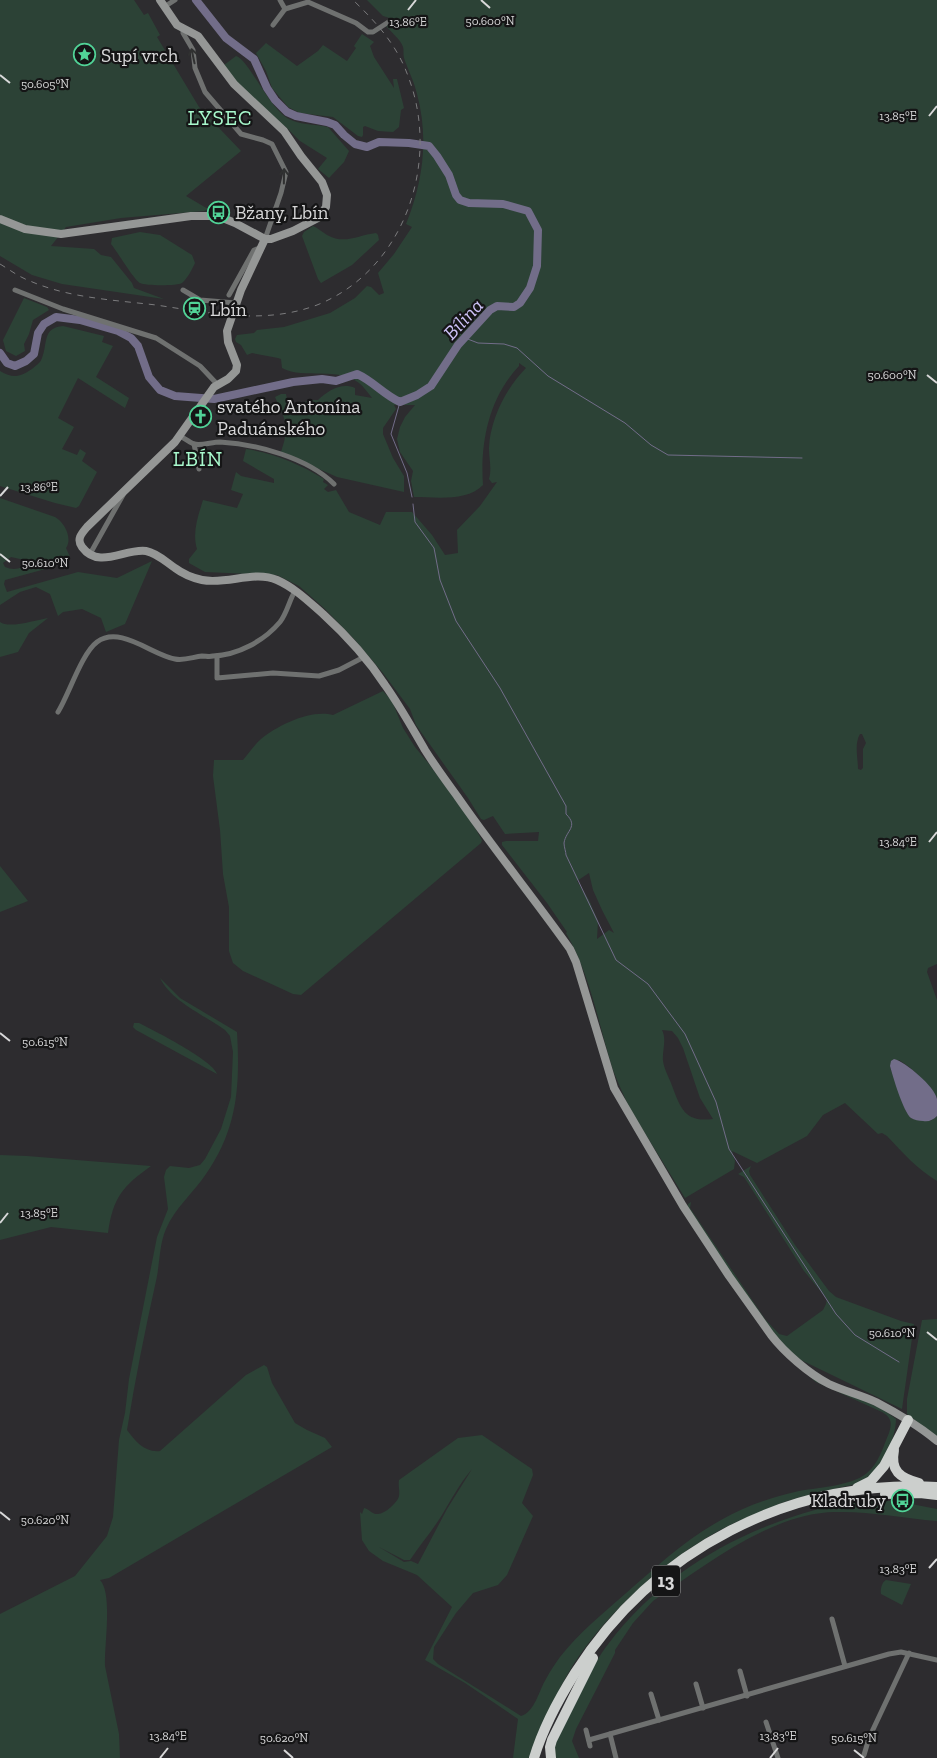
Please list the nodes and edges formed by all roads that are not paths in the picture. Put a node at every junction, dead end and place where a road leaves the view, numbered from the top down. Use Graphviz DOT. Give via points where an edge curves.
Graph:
graph roads {
  1 [pos="160,0"];
  2 [pos="175,0"];
  3 [pos="280,0"];
  4 [pos="164,7"];
  5 [pos="285,9"];
  6 [pos="393,22"];
  7 [pos="273,25"];
  8 [pos="183,29"];
  9 [pos="0,219"];
  10 [pos="265,239"];
  11 [pos="260,248"];
  12 [pos="15,290"];
  13 [pos="183,290"];
  14 [pos="229,295"];
  15 [pos="236,303"];
  16 [pos="217,384"];
  17 [pos="180,436"];
  18 [pos="194,444"];
  19 [pos="199,469"];
  20 [pos="334,484"];
  21 [pos="124,491"];
  22 [pos="90,554"];
  23 [pos="295,591"];
  24 [pos="217,656"];
  25 [pos="364,656"];
  26 [pos="58,712"];
  27 [pos="908,1420"];
  28 [pos="937,1441"];
  29 [pos="894,1445"];
  30 [pos="937,1487"];
  31 [pos="849,1491"];
  32 [pos="937,1495"];
  33 [pos="832,1619"];
  34 [pos="908,1653"];
  35 [pos="593,1658"];
  36 [pos="937,1660"];
  37 [pos="845,1666"];
  38 [pos="740,1671"];
  39 [pos="696,1684"];
  40 [pos="651,1694"];
  41 [pos="747,1696"];
  42 [pos="703,1708"];
  43 [pos="659,1720"];
  44 [pos="766,1722"];
  45 [pos="586,1730"];
  46 [pos="610,1734"];
  47 [pos="864,1755"];
  48 [pos="534,1758"];
  49 [pos="541,1758"];
  50 [pos="550,1758"];
  51 [pos="616,1758"];
  52 [pos="778,1758"];
  1 -- 4 [label="street"];
  2 -- 4 [label="street"];
  3 -- 5 [label="street"];
  4 -- 8 [label="street"];
  5 -- 6 [label="street" via="308,2 356,23 368,32"];
  5 -- 7 [label="street"];
  10 -- 8 [label="street, one-way" via="282,194 286,172 272,144 241,134 205,92 195,68 193,50"];
  8 -- 10 [label="street" via="198,36 234,84 284,132 326,190 327,204 318,218 276,238"];
  9 -- 10 [label="street" via="26,229 61,234 211,215 230,220"];
  10 -- 11 [label="street"];
  11 -- 14 [label="street" via="254,250"];
  11 -- 15 [label="street"];
  12 -- 16 [label="street" via="63,309 156,338 200,366"];
  13 -- 15 [label="street" via="200,300"];
  15 -- 16 [label="street" via="227,337 236,371"];
  16 -- 17 [label="street"];
  17 -- 18 [label="street"];
  17 -- 21 [label="street"];
  18 -- 19 [label="street"];
  18 -- 20 [label="street" via="220,442 281,453 326,476"];
  21 -- 22 [label="street"];
  21 -- 22 [label="street" via="82,533 80,544"];
  22 -- 23 [label="street" via="109,558 138,550 148,551 189,576 205,581 263,577"];
  23 -- 24 [label="street" via="283,618 266,636 237,651"];
  23 -- 25 [label="street" via="336,626"];
  24 -- 25 [label="street" via="217,678 273,673 319,676 339,670"];
  24 -- 26 [label="street" via="175,660 138,643 107,636 85,655"];
  25 -- 27 [label="street" via="458,798 570,949 614,1088 683,1206 734,1283 778,1344 817,1377 874,1401"];
  27 -- 28 [label="street"];
  27 -- 29 [label="highway"];
  29 -- 30 [label="highway" via="892,1457 901,1476"];
  29 -- 31 [label="highway" via="877,1476"];
  30 -- 31 [label="highway, 13"];
  31 -- 48 [label="highway, 13" via="794,1504 755,1518 660,1576 620,1615 587,1654 558,1702"];
  32 -- 35 [label="highway, 13" via="879,1494 852,1498 797,1510 749,1528 665,1581 624,1619"];
  33 -- 37 [label="street"];
  34 -- 36 [label="street"];
  34 -- 37 [label="street" via="895,1653"];
  34 -- 47 [label="street"];
  35 -- 49 [label="highway, 13" via="564,1705"];
  35 -- 50 [label="highway" via="552,1740"];
  37 -- 41 [label="street"];
  38 -- 41 [label="street"];
  39 -- 42 [label="street"];
  40 -- 43 [label="street"];
  41 -- 42 [label="street"];
  42 -- 43 [label="street"];
  43 -- 46 [label="street"];
  44 -- 52 [label="street"];
  45 -- 46 [label="street" via="590,1743"];
  46 -- 51 [label="street"];
}
